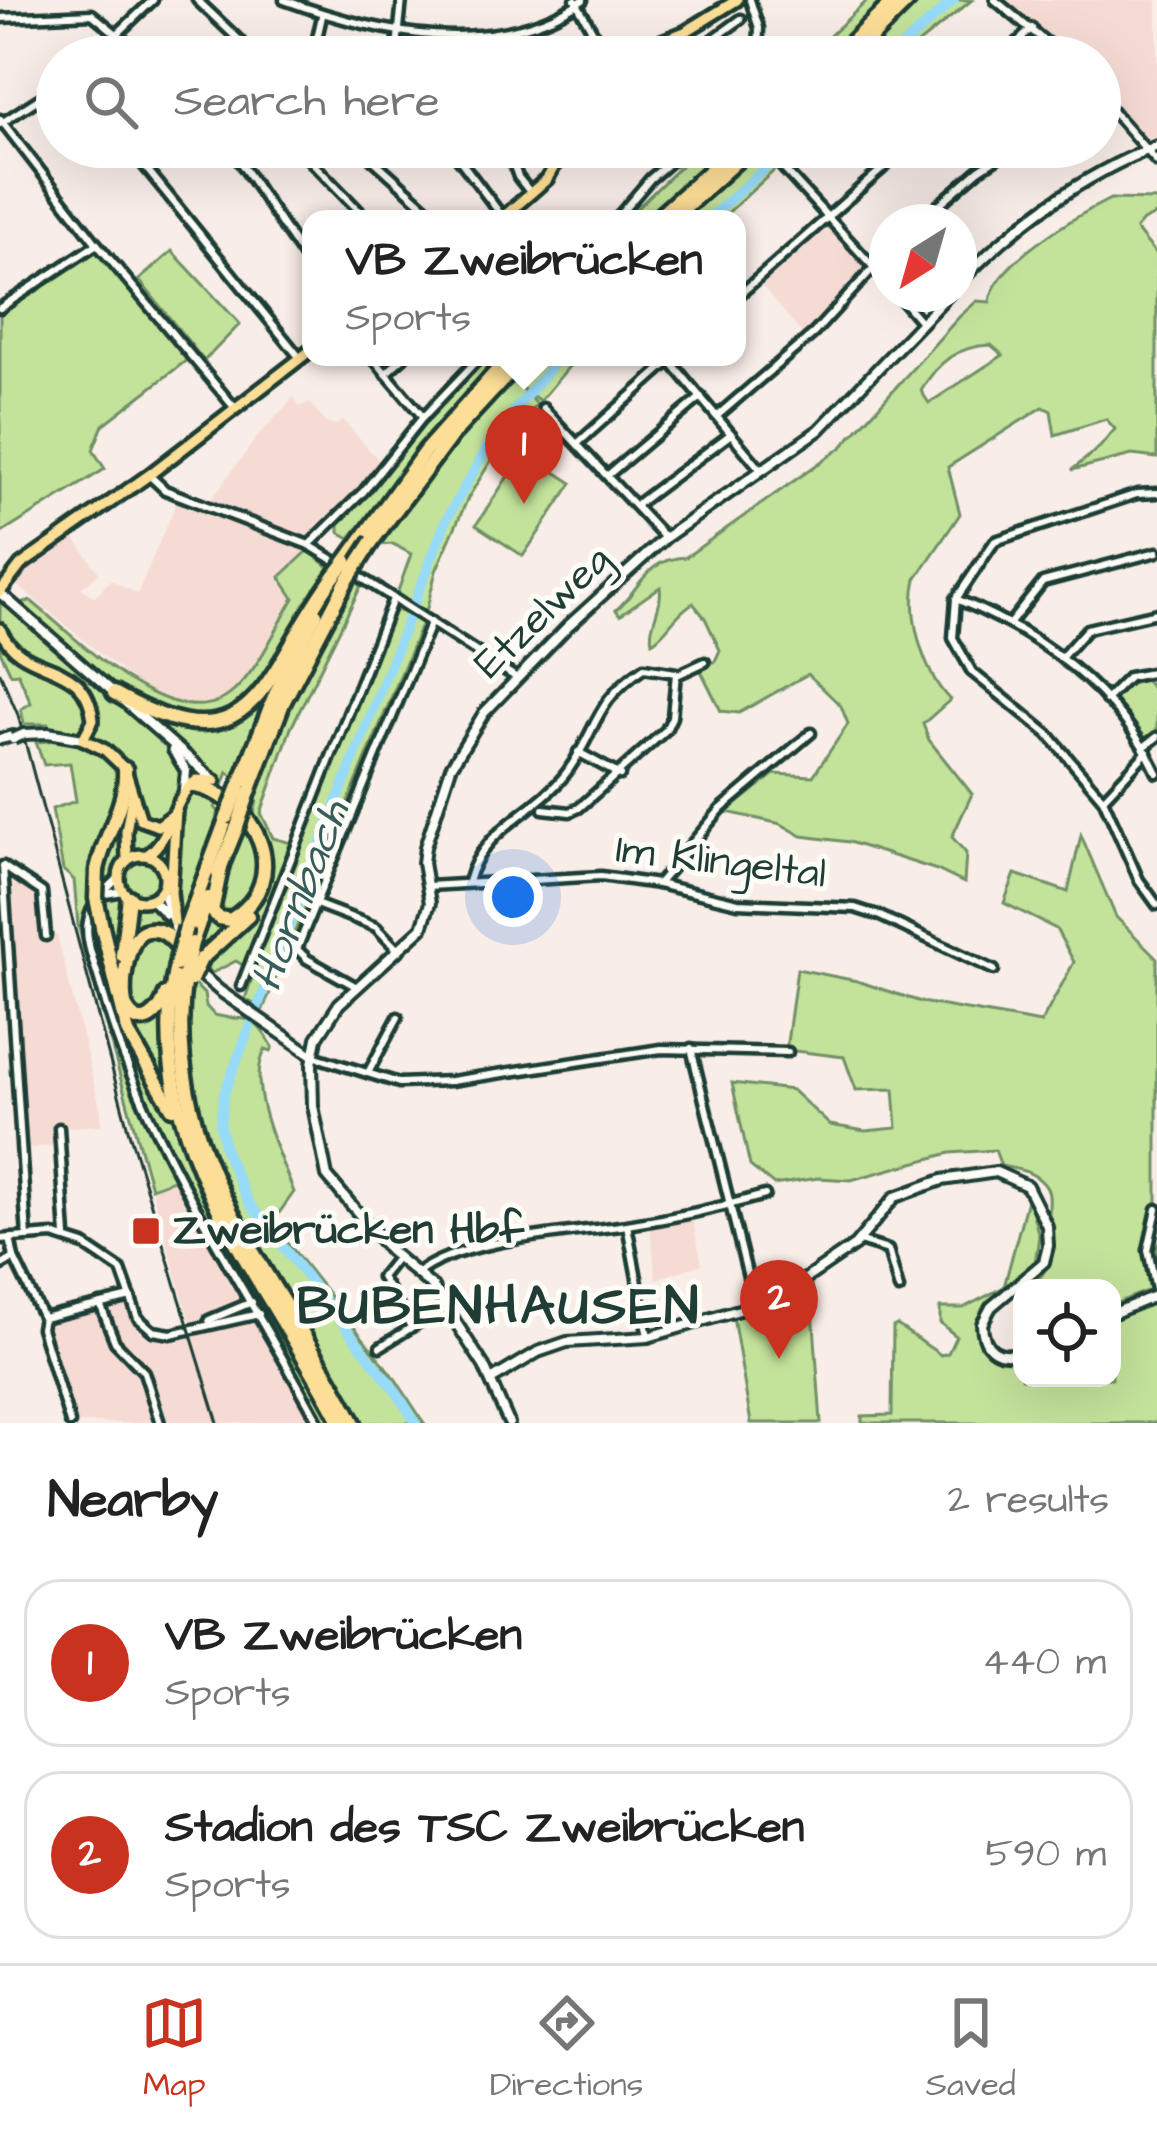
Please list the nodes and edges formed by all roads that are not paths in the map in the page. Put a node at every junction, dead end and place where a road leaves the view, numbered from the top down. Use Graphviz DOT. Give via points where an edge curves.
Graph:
graph roads {
  1 [pos="79,0"];
  2 [pos="153,0"];
  3 [pos="197,0"];
  4 [pos="284,0"];
  5 [pos="402,0"];
  6 [pos="736,0"];
  7 [pos="750,0"];
  8 [pos="895,0"];
  9 [pos="909,0"];
  10 [pos="994,0"];
  11 [pos="578,1"];
  12 [pos="82,13"];
  13 [pos="322,14"];
  14 [pos="0,18"];
  15 [pos="741,19"];
  16 [pos="1032,28"];
  17 [pos="401,32"];
  18 [pos="118,33"];
  19 [pos="475,35"];
  20 [pos="115,36"];
  21 [pos="121,36"];
  22 [pos="235,36"];
  23 [pos="317,36"];
  24 [pos="400,36"];
  25 [pos="597,36"];
  26 [pos="676,36"];
  27 [pos="717,36"];
  28 [pos="758,36"];
  29 [pos="858,36"];
  30 [pos="873,36"];
  31 [pos="1024,36"];
  32 [pos="1041,36"];
  33 [pos="36,100"];
  34 [pos="1121,118"];
  35 [pos="1,122"];
  36 [pos="1152,148"];
  37 [pos="1121,162"];
  38 [pos="1157,162"];
  39 [pos="36,166"];
  40 [pos="37,168"];
  41 [pos="146,168"];
  42 [pos="244,168"];
  43 [pos="317,168"];
  44 [pos="383,168"];
  45 [pos="465,168"];
  46 [pos="515,168"];
  47 [pos="554,168"];
  48 [pos="663,168"];
  49 [pos="713,168"];
  50 [pos="729,168"];
  51 [pos="783,168"];
  52 [pos="884,168"];
  53 [pos="983,168"];
  54 [pos="1109,168"];
  55 [pos="532,194"];
  56 [pos="939,204"];
  57 [pos="358,210"];
  58 [pos="429,210"];
  59 [pos="496,210"];
  60 [pos="512,210"];
  61 [pos="624,210"];
  62 [pos="666,210"];
  63 [pos="682,210"];
  64 [pos="830,218"];
  65 [pos="97,244"];
  66 [pos="302,255"];
  67 [pos="869,261"];
  68 [pos="977,267"];
  69 [pos="869,272"];
  70 [pos="746,289"];
  71 [pos="0,308"];
  72 [pos="913,312"];
  73 [pos="932,312"];
  74 [pos="922,323"];
  75 [pos="300,358"];
  76 [pos="379,366"];
  77 [pos="394,366"];
  78 [pos="471,366"];
  79 [pos="506,366"];
  80 [pos="661,366"];
  81 [pos="675,366"];
  82 [pos="385,374"];
  83 [pos="701,397"];
  84 [pos="234,407"];
  85 [pos="543,408"];
  86 [pos="717,416"];
  87 [pos="423,417"];
  88 [pos="731,434"];
  89 [pos="578,443"];
  90 [pos="761,470"];
  91 [pos="148,475"];
  92 [pos="608,476"];
  93 [pos="1157,493"];
  94 [pos="636,505"];
  95 [pos="368,537"];
  96 [pos="665,538"];
  97 [pos="309,545"];
  98 [pos="1157,552"];
  99 [pos="339,578"];
  100 [pos="0,592"];
  101 [pos="396,599"];
  102 [pos="956,599"];
  103 [pos="1157,613"];
  104 [pos="427,620"];
  105 [pos="1011,622"];
  106 [pos="0,628"];
  107 [pos="1061,658"];
  108 [pos="705,662"];
  109 [pos="1157,672"];
  110 [pos="677,675"];
  111 [pos="517,678"];
  112 [pos="114,693"];
  113 [pos="1106,700"];
  114 [pos="149,718"];
  115 [pos="811,733"];
  116 [pos="1157,737"];
  117 [pos="83,739"];
  118 [pos="0,743"];
  119 [pos="169,743"];
  120 [pos="1145,749"];
  121 [pos="578,752"];
  122 [pos="187,758"];
  123 [pos="125,769"];
  124 [pos="1157,773"];
  125 [pos="620,775"];
  126 [pos="215,781"];
  127 [pos="187,786"];
  128 [pos="133,792"];
  129 [pos="1103,799"];
  130 [pos="543,809"];
  131 [pos="175,816"];
  132 [pos="232,822"];
  133 [pos="127,825"];
  134 [pos="145,855"];
  135 [pos="128,860"];
  136 [pos="161,864"];
  137 [pos="2,865"];
  138 [pos="221,868"];
  139 [pos="119,877"];
  140 [pos="468,882"];
  141 [pos="658,884"];
  142 [pos="428,886"];
  143 [pos="162,891"];
  144 [pos="136,897"];
  145 [pos="98,899"];
  146 [pos="316,904"];
  147 [pos="1157,904"];
  148 [pos="46,936"];
  149 [pos="183,950"];
  150 [pos="399,951"];
  151 [pos="994,970"];
  152 [pos="126,977"];
  153 [pos="172,983"];
  154 [pos="241,986"];
  155 [pos="357,988"];
  156 [pos="10,995"];
  157 [pos="0,996"];
  158 [pos="119,1000"];
  159 [pos="398,1016"];
  160 [pos="692,1048"];
  161 [pos="788,1052"];
  162 [pos="313,1056"];
  163 [pos="369,1071"];
  164 [pos="182,1124"];
  165 [pos="59,1128"];
  166 [pos="765,1195"];
  167 [pos="730,1205"];
  168 [pos="1157,1209"];
  169 [pos="627,1225"];
  170 [pos="66,1236"];
  171 [pos="27,1237"];
  172 [pos="5,1239"];
  173 [pos="859,1241"];
  174 [pos="14,1258"];
  175 [pos="394,1260"];
  176 [pos="0,1267"];
  177 [pos="417,1274"];
  178 [pos="1028,1279"];
  179 [pos="899,1288"];
  180 [pos="1013,1291"];
  181 [pos="1157,1294"];
  182 [pos="131,1297"];
  183 [pos="252,1302"];
  184 [pos="100,1304"];
  185 [pos="755,1305"];
  186 [pos="446,1306"];
  187 [pos="1121,1310"];
  188 [pos="259,1314"];
  189 [pos="43,1318"];
  190 [pos="410,1325"];
  191 [pos="194,1326"];
  192 [pos="648,1337"];
  193 [pos="380,1348"];
  194 [pos="1013,1353"];
  195 [pos="491,1381"];
  196 [pos="70,1423"];
  197 [pos="160,1423"];
  198 [pos="319,1423"];
  199 [pos="341,1423"];
  200 [pos="354,1423"];
  201 [pos="509,1423"];
  1 -- 12 [label="street"];
  2 -- 18 [label="street"];
  3 -- 22 [label="street"];
  4 -- 13 [label="street"];
  5 -- 17 [label="street"];
  6 -- 26 [label="main road"];
  7 -- 28 [label="street"];
  8 -- 29 [label="highway"];
  9 -- 30 [label="highway"];
  10 -- 16 [label="street"];
  11 -- 19 [label="street" via="547,20"];
  11 -- 25 [label="street"];
  12 -- 14 [label="street"];
  12 -- 18 [label="street"];
  13 -- 17 [label="street"];
  13 -- 23 [label="street"];
  15 -- 27 [label="street"];
  16 -- 31 [label="street"];
  16 -- 32 [label="street"];
  17 -- 19 [label="street"];
  17 -- 24 [label="street"];
  18 -- 20 [label="street"];
  18 -- 21 [label="street"];
  33 -- 35 [label="street"];
  34 -- 36 [label="street"];
  35 -- 39 [label="street"];
  36 -- 37 [label="street"];
  36 -- 38 [label="street"];
  40 -- 65 [label="street"];
  41 -- 75 [label="street"];
  42 -- 66 [label="street"];
  43 -- 57 [label="street"];
  44 -- 58 [label="street"];
  45 -- 59 [label="street"];
  46 -- 55 [label="street"];
  47 -- 55 [label="main road"];
  48 -- 61 [label="street"];
  49 -- 62 [label="highway"];
  50 -- 63 [label="highway"];
  51 -- 64 [label="street"];
  52 -- 64 [label="street"];
  53 -- 56 [label="street"];
  54 -- 68 [label="street"];
  55 -- 60 [label="main road"];
  64 -- 67 [label="street"];
  64 -- 70 [label="street"];
  65 -- 71 [label="street"];
  65 -- 84 [label="street"];
  69 -- 86 [label="street" via="814,333"];
  72 -- 74 [label="street"];
  73 -- 74 [label="street, Etzelweg"];
  74 -- 90 [label="street, Etzelweg" via="819,430"];
  75 -- 84 [label="main road"];
  76 -- 82 [label="street"];
  77 -- 82 [label="street"];
  78 -- 87 [label="street"];
  79 -- 95 [label="highway"];
  80 -- 89 [label="street"];
  81 -- 83 [label="street"];
  82 -- 87 [label="street"];
  83 -- 86 [label="street"];
  83 -- 92 [label="street"];
  84 -- 91 [label="main road"];
  85 -- 89 [label="street"];
  86 -- 88 [label="street"];
  87 -- 97 [label="street"];
  88 -- 90 [label="street"];
  88 -- 94 [label="street"];
  89 -- 92 [label="street"];
  90 -- 96 [label="street, Etzelweg"];
  91 -- 97 [label="street" via="165,490"];
  91 -- 100 [label="main road" via="21,565"];
  92 -- 94 [label="street"];
  93 -- 102 [label="street" via="995,541"];
  94 -- 96 [label="street"];
  95 -- 99 [label="highway, bridge"];
  95 -- 99 [label="highway, bridge"];
  96 -- 111 [label="street, Etzelweg"];
  97 -- 101 [label="street"];
  98 -- 105 [label="street" via="1043,582"];
  99 -- 114 [label="highway" via="239,714 200,726"];
  99 -- 132 [label="highway, bridge" via="274,697"];
  100 -- 112 [label="street"];
  101 -- 104 [label="street"];
  101 -- 154 [label="street"];
  102 -- 105 [label="street"];
  102 -- 129 [label="street" via="952,638 967,666 1048,734"];
  103 -- 107 [label="street" via="1087,629"];
  104 -- 111 [label="street"];
  104 -- 146 [label="street"];
  105 -- 107 [label="street"];
  106 -- 117 [label="main road" via="16,652 78,682 91,703"];
  107 -- 113 [label="street"];
  108 -- 110 [label="street"];
  109 -- 113 [label="street" via="1129,677"];
  110 -- 121 [label="street" via="640,670 603,704"];
  110 -- 125 [label="street" via="669,726"];
  111 -- 142 [label="street, Etzelweg" via="451,767 423,853"];
  112 -- 114 [label="highway"];
  113 -- 120 [label="street"];
  114 -- 119 [label="street"];
  115 -- 141 [label="street" via="721,809"];
  116 -- 120 [label="street"];
  117 -- 118 [label="street, bridge" via="24,734"];
  117 -- 123 [label="main road"];
  119 -- 122 [label="street"];
  119 -- 127 [label="street"];
  120 -- 124 [label="street"];
  120 -- 129 [label="street"];
  121 -- 125 [label="street"];
  121 -- 140 [label="street" via="562,778 483,846"];
  122 -- 126 [label="street"];
  122 -- 127 [label="street"];
  123 -- 128 [label="main road"];
  123 -- 158 [label="highway, bridge" via="96,898"];
  125 -- 130 [label="street" via="575,811"];
  126 -- 127 [label="main road"];
  126 -- 149 [label="highway, bridge" via="262,824 271,864 253,909 202,959"];
  127 -- 131 [label="main road"];
  127 -- 138 [label="highway" via="216,790 262,840 254,892 227,920 212,908"];
  128 -- 131 [label="main road" via="147,824"];
  128 -- 133 [label="main road"];
  129 -- 147 [label="street"];
  131 -- 134 [label="main road"];
  131 -- 136 [label="main road"];
  131 -- 149 [label="main road" via="171,892"];
  132 -- 138 [label="highway"];
  132 -- 149 [label="highway"];
  133 -- 134 [label="main road"];
  133 -- 135 [label="main road"];
  134 -- 135 [label="main road"];
  134 -- 136 [label="main road"];
  135 -- 139 [label="main road"];
  136 -- 143 [label="main road"];
  137 -- 148 [label="street" via="39,886"];
  137 -- 156 [label="street"];
  138 -- 149 [label="highway"];
  139 -- 144 [label="main road"];
  139 -- 145 [label="street"];
  140 -- 141 [label="street, Im Klingeltal" via="601,876"];
  140 -- 142 [label="street, Im Klingeltal"];
  141 -- 151 [label="street, Im Klingeltal" via="738,903 861,909"];
  142 -- 150 [label="street, Etzelweg" via="424,922"];
  143 -- 144 [label="main road"];
  143 -- 149 [label="street"];
  144 -- 145 [label="street"];
  144 -- 149 [label="street" via="166,914"];
  144 -- 152 [label="highway"];
  144 -- 158 [label="highway"];
  145 -- 183 [label="street" via="87,930 119,1051 193,1206"];
  146 -- 150 [label="street" via="376,927"];
  146 -- 155 [label="street" via="296,951"];
  149 -- 152 [label="highway" via="163,932 146,931 129,947"];
  149 -- 153 [label="highway"];
  149 -- 162 [label="street" via="202,976"];
  149 -- 200 [label="highway" via="186,1097 211,1170"];
  150 -- 155 [label="street, Etzelweg"];
  152 -- 153 [label="highway" via="126,1005 143,1019 160,1012"];
  153 -- 164 [label="highway" via="170,1061"];
  155 -- 162 [label="street, Etzelweg" via="329,1017"];
  156 -- 157 [label="street"];
  156 -- 171 [label="street"];
  158 -- 164 [label="highway" via="134,1043"];
  159 -- 163 [label="street"];
  160 -- 161 [label="street"];
  160 -- 163 [label="street" via="440,1082 394,1082"];
  160 -- 167 [label="street"];
  162 -- 163 [label="street"];
  162 -- 175 [label="street" via="327,1176"];
  164 -- 199 [label="highway" via="220,1215"];
  165 -- 170 [label="street"];
  166 -- 167 [label="street"];
  167 -- 169 [label="street"];
  167 -- 185 [label="street"];
  168 -- 181 [label="street" via="1148,1250"];
  169 -- 177 [label="street" via="460,1254"];
  169 -- 192 [label="street"];
  170 -- 171 [label="street"];
  170 -- 182 [label="street" via="121,1270"];
  171 -- 172 [label="street"];
  172 -- 174 [label="street"];
  173 -- 178 [label="street" via="886,1204 926,1184 995,1172 1027,1186 1046,1226 1047,1254"];
  173 -- 179 [label="street" via="888,1250"];
  173 -- 185 [label="street" via="792,1291"];
  174 -- 176 [label="street"];
  174 -- 189 [label="street"];
  175 -- 177 [label="street"];
  175 -- 190 [label="street" via="381,1273"];
  177 -- 186 [label="street"];
  180 -- 194 [label="street" via="987,1312 981,1330 999,1354"];
  181 -- 187 [label="street"];
  182 -- 184 [label="street"];
  182 -- 191 [label="street" via="153,1331"];
  183 -- 188 [label="street"];
  183 -- 191 [label="street"];
  184 -- 189 [label="street"];
  184 -- 197 [label="street" via="115,1342 144,1372"];
  185 -- 192 [label="street"];
  186 -- 190 [label="street"];
  186 -- 195 [label="street"];
  188 -- 191 [label="street"];
  188 -- 198 [label="street"];
  189 -- 196 [label="street"];
  190 -- 193 [label="street"];
  192 -- 195 [label="street" via="567,1342"];
  195 -- 201 [label="street"];
}
